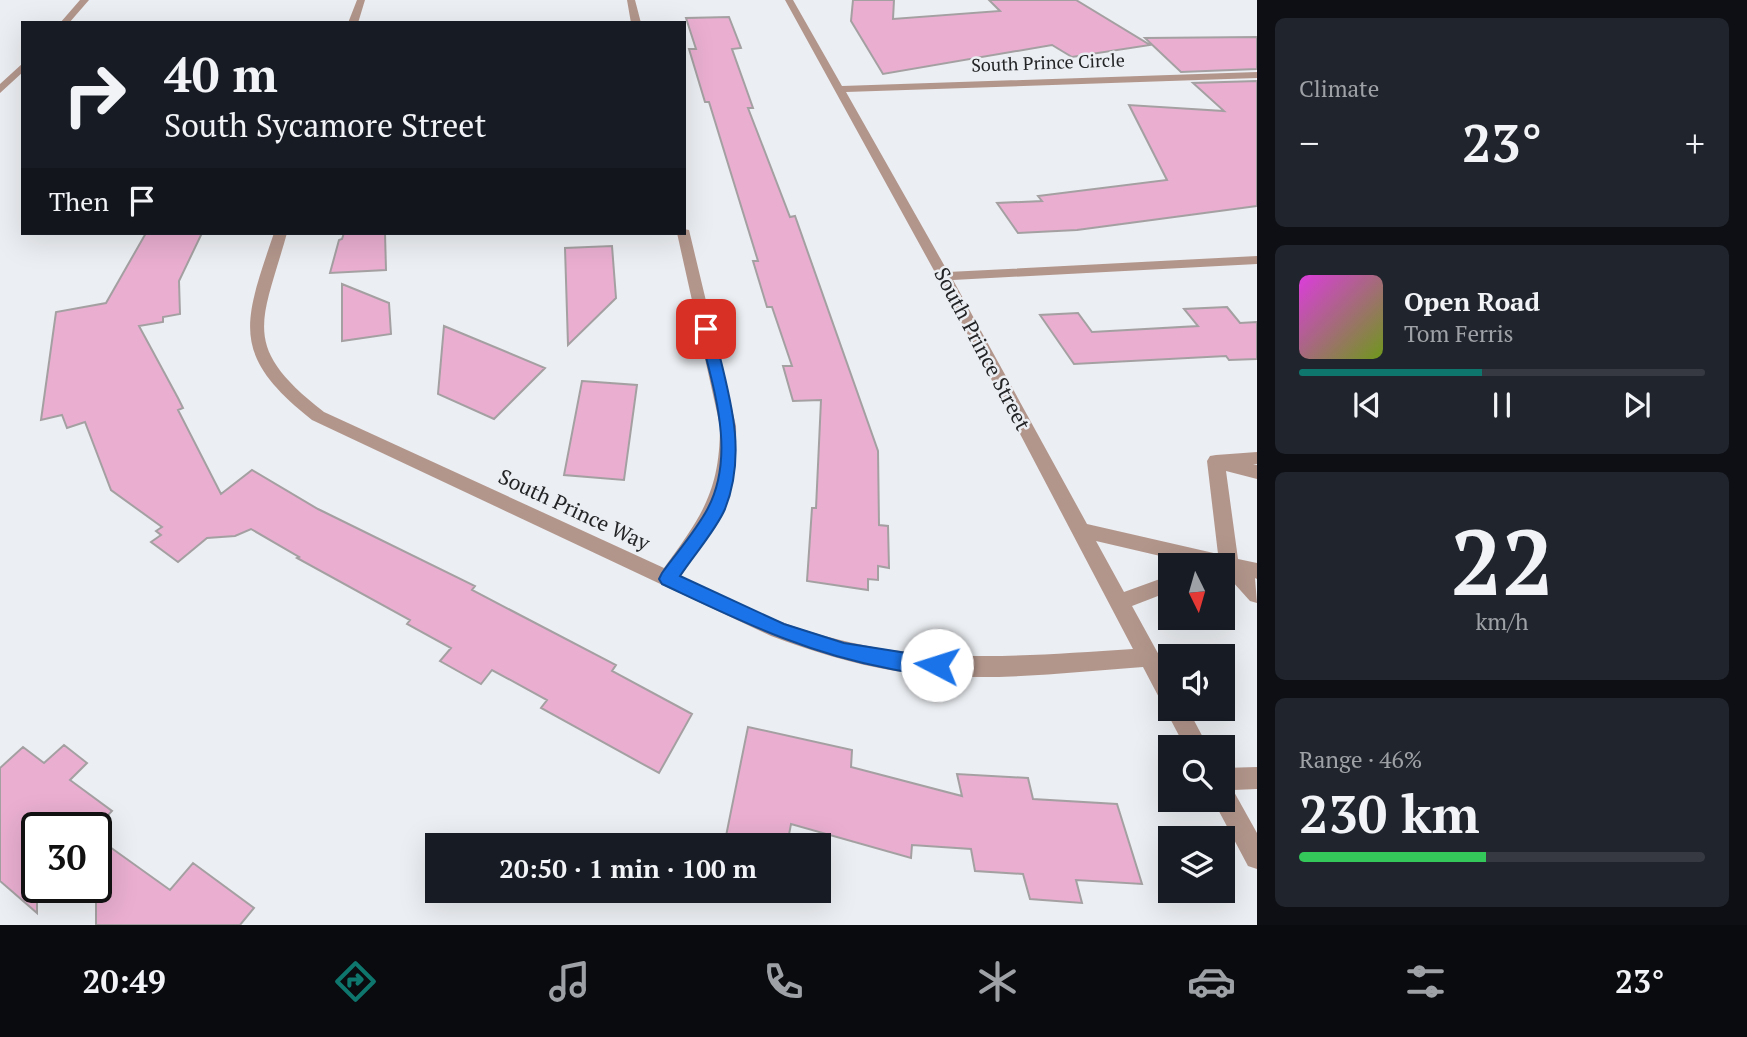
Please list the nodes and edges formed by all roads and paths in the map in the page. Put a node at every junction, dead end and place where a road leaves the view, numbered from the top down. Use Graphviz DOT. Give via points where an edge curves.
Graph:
graph roads {
  1 [pos="86,0"];
  2 [pos="360,0"];
  3 [pos="631,0"];
  4 [pos="789,0"];
  5 [pos="66,21"];
  6 [pos="354,21"];
  7 [pos="636,21"];
  8 [pos="21,68"];
  9 [pos="1257,75"];
  10 [pos="840,89"];
  11 [pos="0,90"];
  12 [pos="280,235"];
  13 [pos="684,235"];
  14 [pos="1257,260"];
  15 [pos="944,276"];
  16 [pos="1257,458"];
  17 [pos="1216,461"];
  18 [pos="1257,472"];
  19 [pos="1078,529"];
  20 [pos="1179,553"];
  21 [pos="1224,553"];
  22 [pos="1236,566"];
  23 [pos="1257,571"];
  24 [pos="1236,575"];
  25 [pos="668,579"];
  26 [pos="1158,588"];
  27 [pos="1257,595"];
  28 [pos="1117,603"];
  29 [pos="1147,657"];
  30 [pos="1158,676"];
  31 [pos="1257,778"];
  32 [pos="1235,779"];
  33 [pos="1232,812"];
  34 [pos="1257,857"];
  1 -- 5 [label="street"];
  2 -- 6 [label="street"];
  3 -- 7 [label="street"];
  4 -- 10 [label="street, South Prince Street"];
  8 -- 11 [label="street"];
  9 -- 10 [label="street, South Prince Circle"];
  10 -- 15 [label="street, South Prince Street"];
  12 -- 25 [label="street, South Prince Way" via="256,312 256,340 270,374 289,396 318,416"];
  13 -- 25 [label="street" via="730,450 717,509"];
  14 -- 15 [label="street"];
  15 -- 19 [label="street, South Prince Street"];
  16 -- 17 [label="street"];
  17 -- 18 [label="street"];
  17 -- 21 [label="street"];
  19 -- 20 [label="street"];
  19 -- 28 [label="street, South Prince Street"];
  22 -- 23 [label="street"];
  24 -- 27 [label="street"];
  25 -- 29 [label="street, South Prince Way" via="778,630 844,652 912,664 988,668"];
  26 -- 28 [label="street"];
  28 -- 29 [label="street, South Prince Street"];
  29 -- 30 [label="street, South Prince Street"];
  31 -- 32 [label="street"];
  33 -- 34 [label="street"];
}
